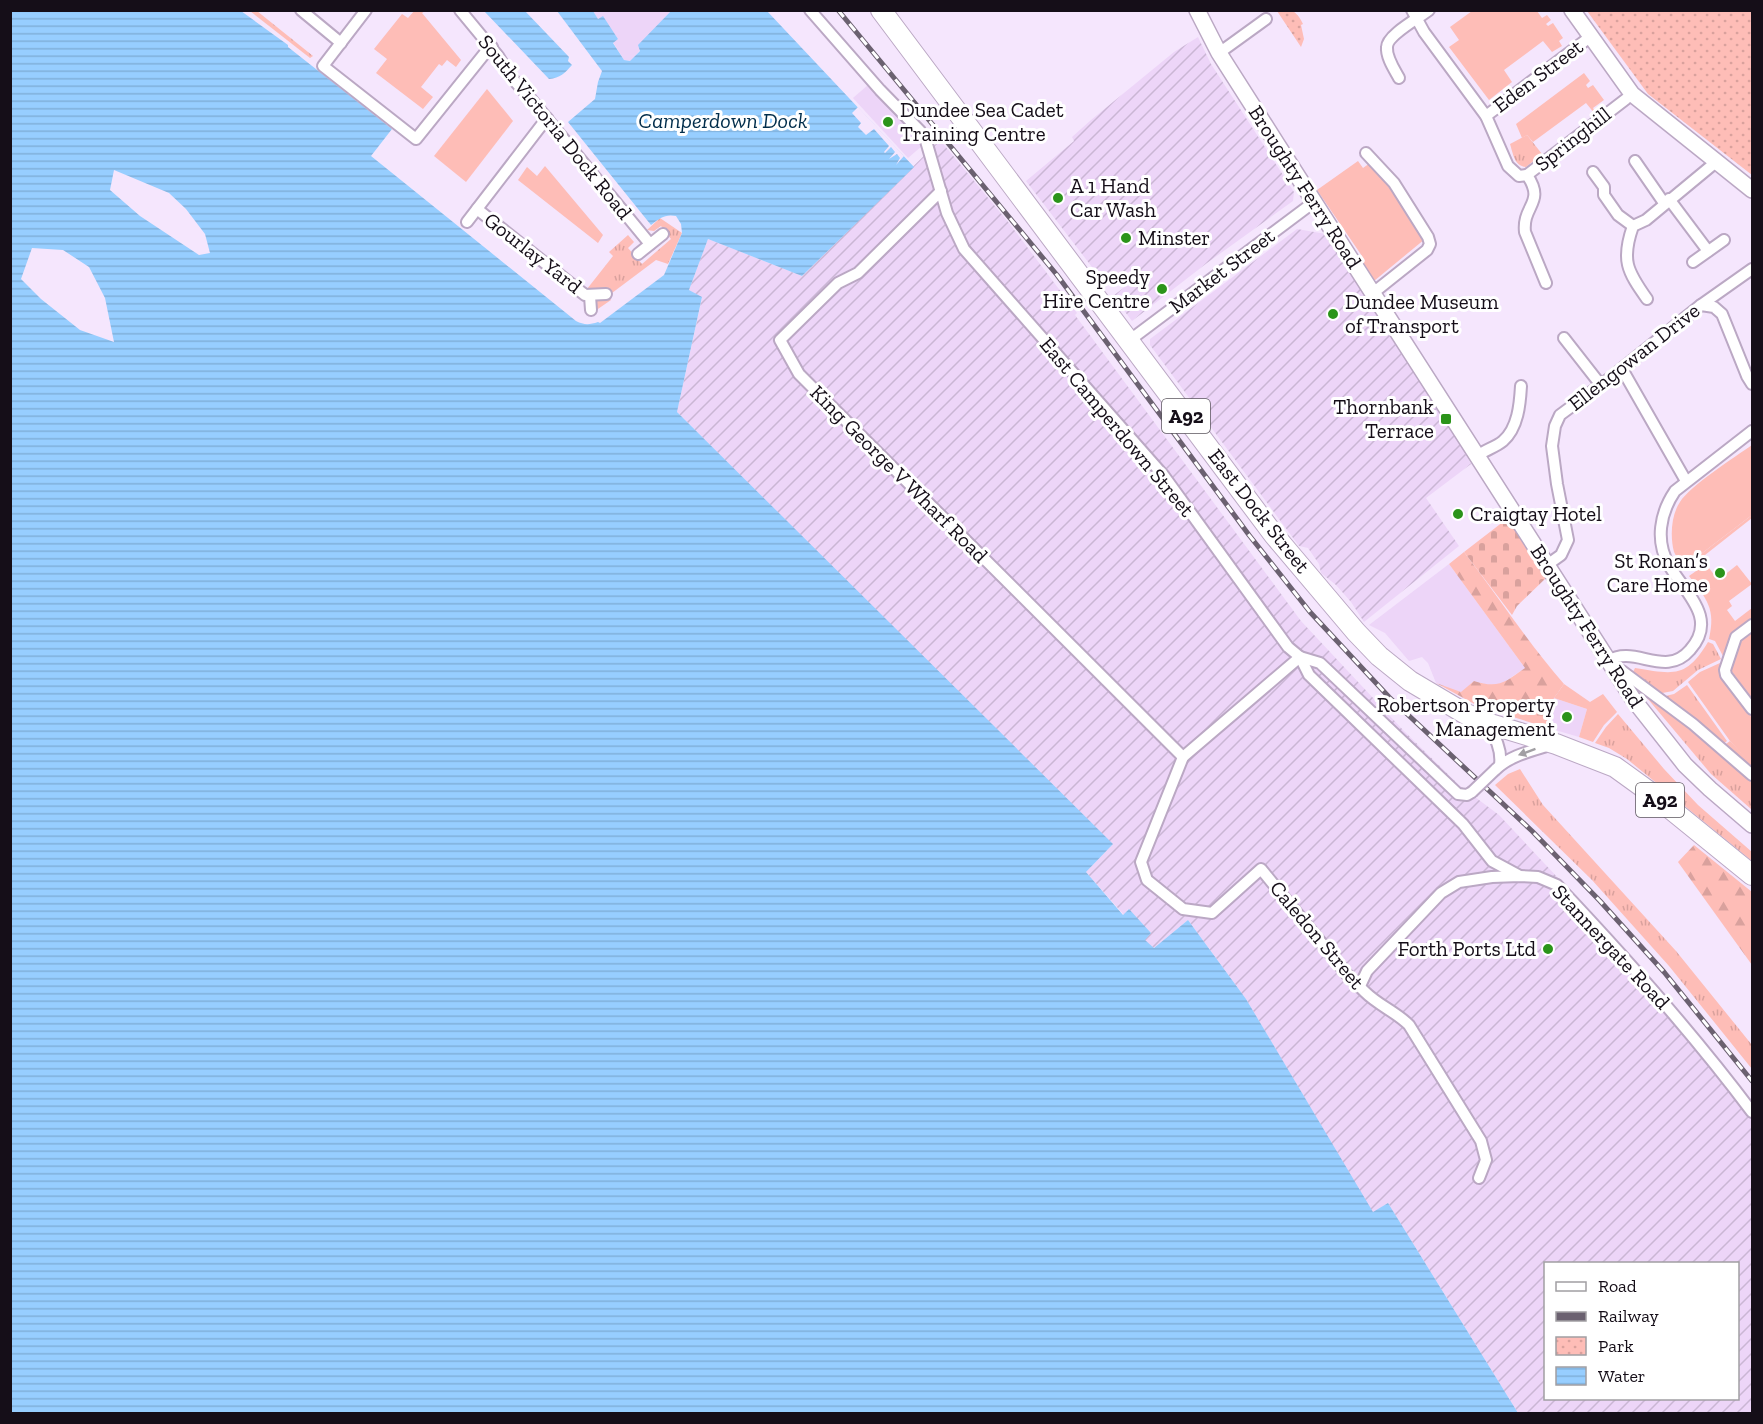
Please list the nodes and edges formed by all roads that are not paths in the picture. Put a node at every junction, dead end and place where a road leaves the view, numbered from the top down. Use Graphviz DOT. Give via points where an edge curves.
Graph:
graph roads {
  1 [pos="301,10"];
  2 [pos="366,10"];
  3 [pos="460,10"];
  4 [pos="810,10"];
  5 [pos="881,10"];
  6 [pos="1197,10"];
  7 [pos="1429,10"];
  8 [pos="1572,10"];
  9 [pos="1415,15"];
  10 [pos="1266,19"];
  11 [pos="1590,37"];
  12 [pos="341,43"];
  13 [pos="492,47"];
  14 [pos="1219,53"];
  15 [pos="1399,78"];
  16 [pos="1626,99"];
  17 [pos="1486,116"];
  18 [pos="547,118"];
  19 [pos="1366,153"];
  20 [pos="1635,161"];
  21 [pos="1716,162"];
  22 [pos="1593,172"];
  23 [pos="1523,176"];
  24 [pos="1752,190"];
  25 [pos="941,191"];
  26 [pos="1667,201"];
  27 [pos="1314,202"];
  28 [pos="477,209"];
  29 [pos="467,222"];
  30 [pos="1633,226"];
  31 [pos="663,234"];
  32 [pos="1724,240"];
  33 [pos="650,244"];
  34 [pos="1708,251"];
  35 [pos="638,254"];
  36 [pos="1693,262"];
  37 [pos="1752,269"];
  38 [pos="1546,283"];
  39 [pos="1373,293"];
  40 [pos="606,294"];
  41 [pos="590,296"];
  42 [pos="1647,299"];
  43 [pos="1701,305"];
  44 [pos="591,310"];
  45 [pos="1564,338"];
  46 [pos="1130,340"];
  47 [pos="1622,369"];
  48 [pos="1599,384"];
  49 [pos="1752,384"];
  50 [pos="1521,386"];
  51 [pos="1752,431"];
  52 [pos="1477,456"];
  53 [pos="1686,481"];
  54 [pos="1547,565"];
  55 [pos="1752,624"];
  56 [pos="1300,657"];
  57 [pos="1608,661"];
  58 [pos="1617,675"];
  59 [pos="1752,709"];
  60 [pos="1487,723"];
  61 [pos="1556,744"];
  62 [pos="1183,757"];
  63 [pos="1498,767"];
  64 [pos="1752,776"];
  65 [pos="1752,825"];
  66 [pos="1520,876"];
  67 [pos="1752,876"];
  68 [pos="1360,986"];
  69 [pos="1752,1112"];
  70 [pos="1479,1178"];
  1 -- 12 [label="street"];
  2 -- 12 [label="street"];
  3 -- 13 [label="street, South Victoria Dock Road"];
  4 -- 25 [label="street, East Camperdown Street" via="920,131"];
  5 -- 46 [label="highway, East Dock Street / A92"];
  6 -- 14 [label="street, Broughty Ferry Road"];
  7 -- 9 [label="street"];
  8 -- 11 [label="street"];
  9 -- 15 [label="street" via="1387,44 1387,65"];
  9 -- 17 [label="street"];
  10 -- 14 [label="street"];
  11 -- 17 [label="street, Eden Street"];
  11 -- 21 [label="street" via="1632,94"];
  12 -- 13 [label="street" via="323,66 416,139"];
  13 -- 18 [label="street, South Victoria Dock Road" via="511,77"];
  14 -- 27 [label="street, Broughty Ferry Road"];
  16 -- 23 [label="street, Springhill"];
  17 -- 23 [label="street" via="1508,166"];
  18 -- 28 [label="street"];
  18 -- 33 [label="street, South Victoria Dock Road"];
  19 -- 39 [label="street" via="1394,183 1430,244"];
  20 -- 26 [label="street"];
  21 -- 24 [label="street"];
  21 -- 26 [label="street"];
  22 -- 30 [label="street" via="1618,215"];
  23 -- 38 [label="street" via="1536,192 1525,232"];
  25 -- 56 [label="street, East Camperdown Street" via="964,249 1164,476 1270,624"];
  25 -- 62 [label="street, King George V Wharf Road" via="858,273 838,283 780,340 799,375"];
  26 -- 30 [label="street"];
  26 -- 34 [label="street"];
  27 -- 39 [label="street, Broughty Ferry Road"];
  27 -- 46 [label="street, Market Street"];
  28 -- 29 [label="street"];
  28 -- 41 [label="street, Gourlay Yard"];
  30 -- 42 [label="street" via="1626,250 1628,266"];
  31 -- 33 [label="street"];
  32 -- 34 [label="street"];
  33 -- 35 [label="street"];
  34 -- 36 [label="street"];
  37 -- 43 [label="street, Ellengowan Drive"];
  39 -- 52 [label="street, Broughty Ferry Road"];
  40 -- 41 [label="street, Gourlay Yard"];
  41 -- 44 [label="street, Gourlay Yard"];
  43 -- 47 [label="street, Ellengowan Drive"];
  43 -- 49 [label="street" via="1714,307 1722,314"];
  45 -- 48 [label="street" via="1580,351"];
  46 -- 60 [label="highway, East Dock Street / A92" via="1274,535 1356,632 1410,681 1464,714"];
  47 -- 48 [label="street, Ellengowan Drive"];
  47 -- 53 [label="street"];
  48 -- 54 [label="street, Ellengowan Drive" via="1560,415 1555,426 1552,446 1568,540 1561,555"];
  50 -- 52 [label="street" via="1519,408 1510,433"];
  51 -- 53 [label="street"];
  52 -- 54 [label="street, Broughty Ferry Road"];
  53 -- 57 [label="street" via="1667,503 1662,519 1662,550 1696,602 1700,612 1699,637 1682,658 1671,662 1632,656"];
  54 -- 57 [label="street, Broughty Ferry Road"];
  55 -- 59 [label="street" via="1736,637 1725,670"];
  56 -- 62 [label="street"];
  56 -- 63 [label="street, East Camperdown Street, bridge" via="1320,663 1458,794 1472,792"];
  56 -- 66 [label="street, Stannergate Road" via="1309,675 1463,824 1492,861"];
  57 -- 58 [label="street, Broughty Ferry Road"];
  58 -- 64 [label="street" via="1622,671 1656,696"];
  58 -- 65 [label="street, Broughty Ferry Road" via="1685,765"];
  60 -- 61 [label="highway, East Dock Street / A92"];
  60 -- 63 [label="street" via="1501,755"];
  61 -- 63 [label="street, East Camperdown Street, one-way" via="1524,753"];
  61 -- 67 [label="highway, East Dock Street / A92" via="1615,767"];
  62 -- 68 [label="street, Caledon Street" via="1141,862 1147,880 1183,909 1212,913 1261,869"];
  66 -- 68 [label="street" via="1459,882 1441,893 1367,971"];
  66 -- 69 [label="street, Stannergate Road" via="1538,877 1557,885 1652,988"];
  68 -- 70 [label="street, Caledon Street" via="1409,1025 1481,1141 1486,1160"];
}
